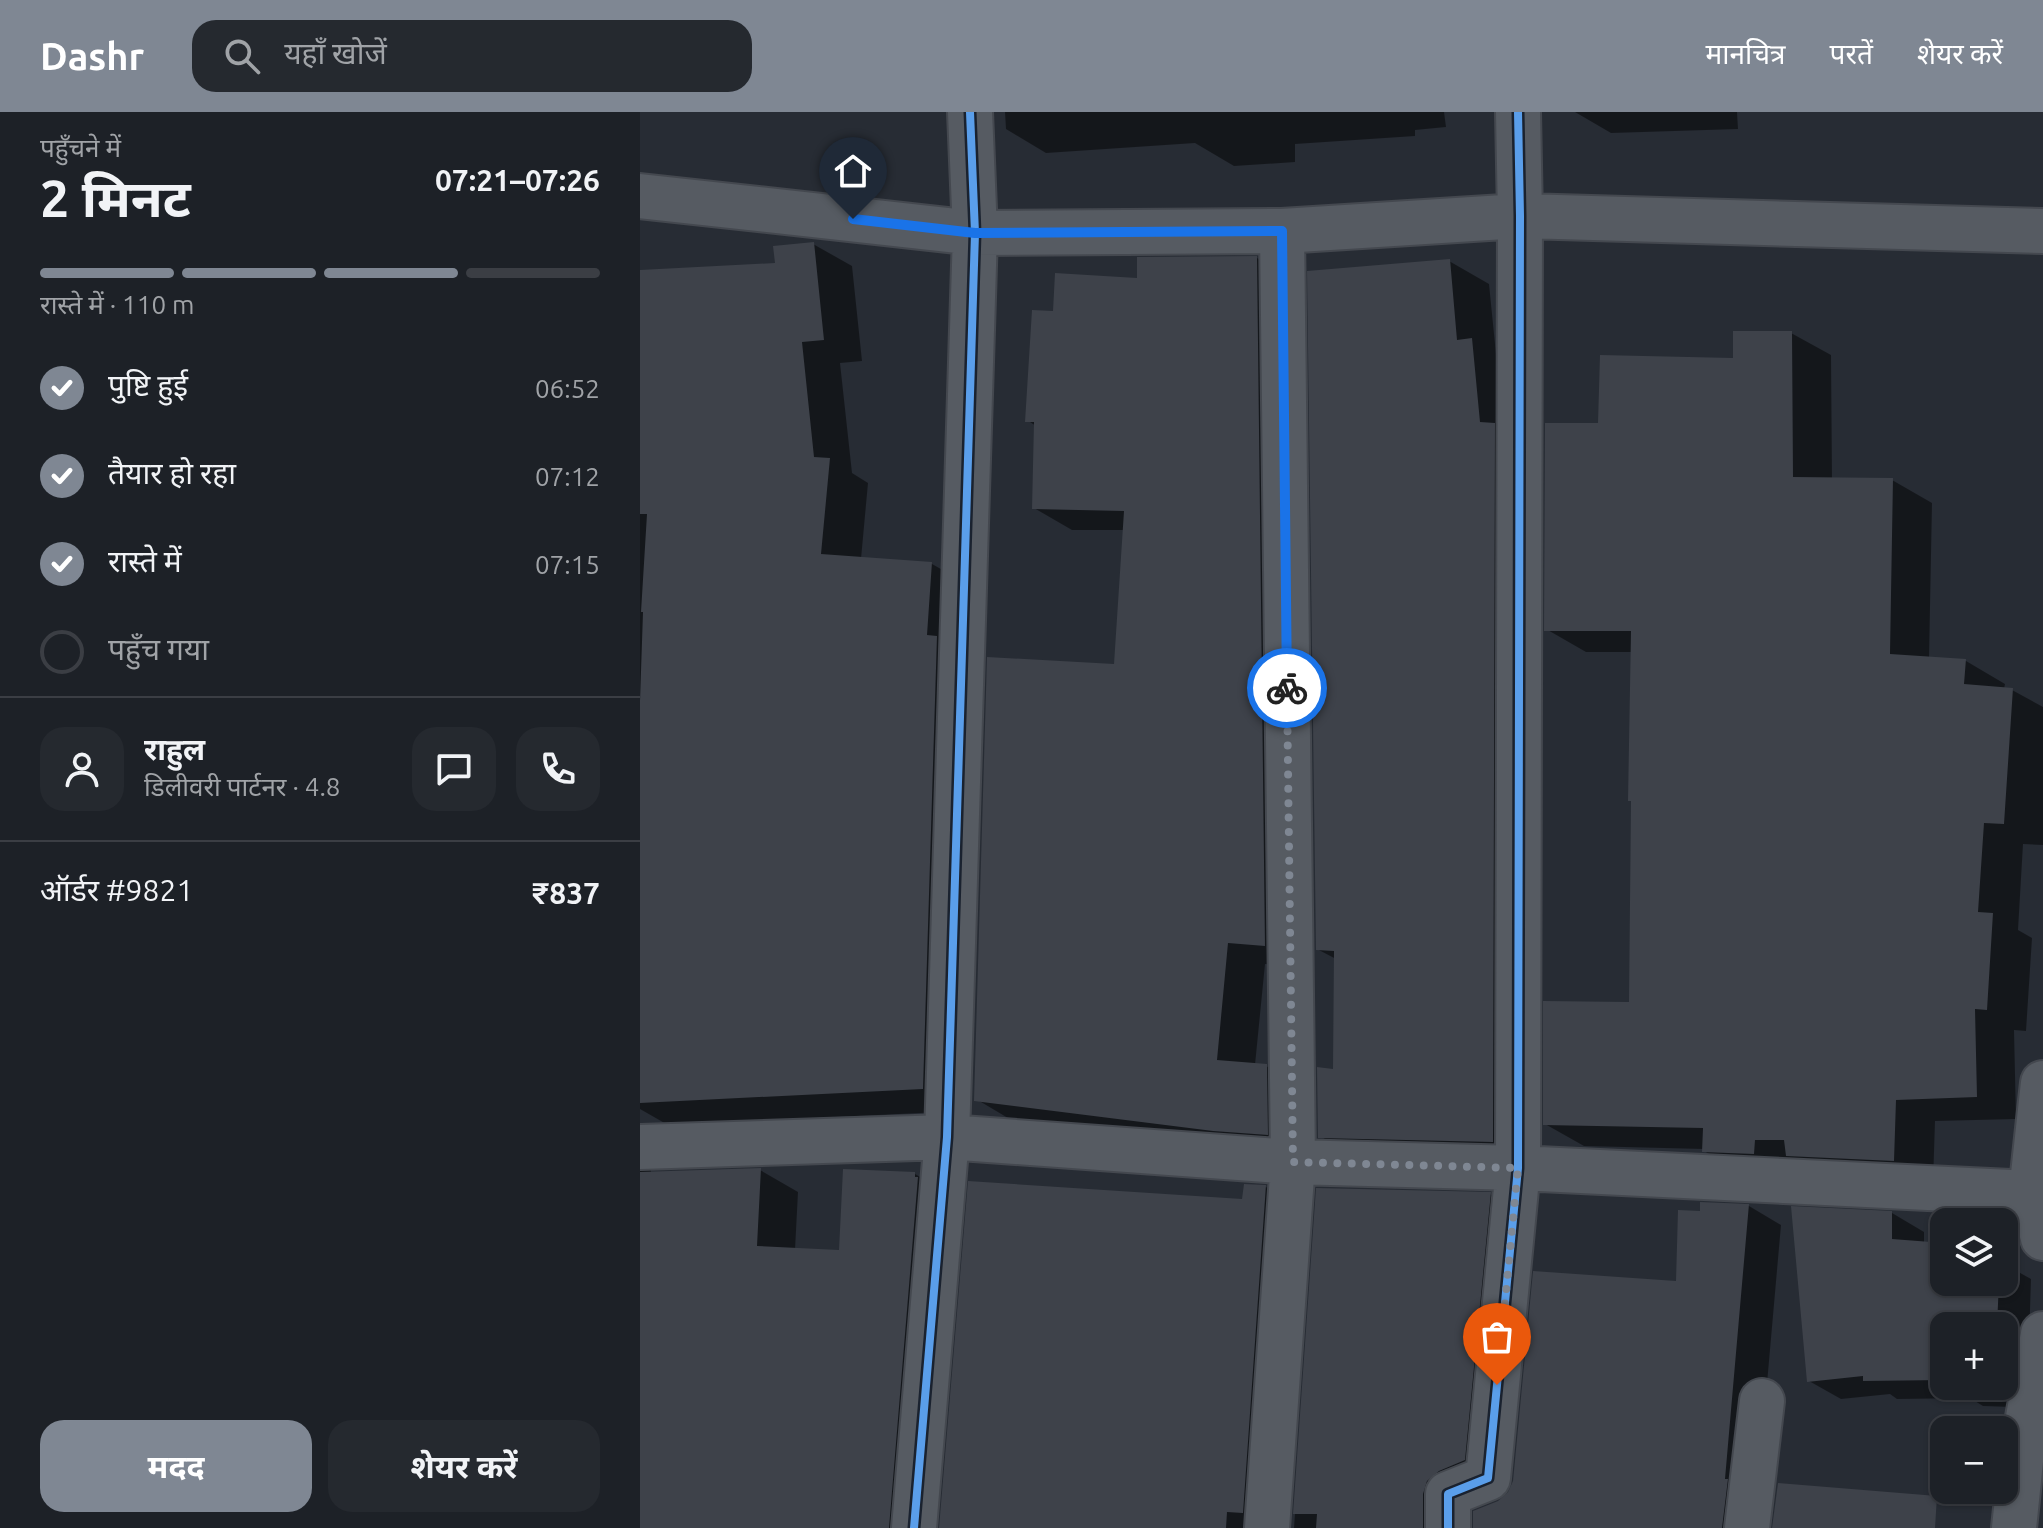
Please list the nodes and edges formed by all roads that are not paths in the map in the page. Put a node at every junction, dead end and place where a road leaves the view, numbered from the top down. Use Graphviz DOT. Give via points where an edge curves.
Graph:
graph roads {
  1 [pos="970,112"];
  2 [pos="1518,112"];
  3 [pos="640,196"];
  4 [pos="1520,216"];
  5 [pos="1282,231"];
  6 [pos="2043,231"];
  7 [pos="975,233"];
  8 [pos="2043,1083"];
  9 [pos="947,1137"];
  10 [pos="640,1147"];
  11 [pos="1293,1162"];
  12 [pos="1518,1168"];
  13 [pos="2031,1193"];
  14 [pos="2043,1238"];
  15 [pos="2043,1334"];
  16 [pos="1762,1401"];
  17 [pos="914,1528"];
  18 [pos="1267,1528"];
  19 [pos="1448,1528"];
  20 [pos="1747,1528"];
  21 [pos="2014,1528"];
  1 -- 7 [label="street"];
  2 -- 4 [label="street"];
  3 -- 7 [label="street"];
  4 -- 5 [label="street"];
  4 -- 6 [label="street"];
  4 -- 12 [label="street"];
  5 -- 7 [label="street"];
  5 -- 11 [label="street"];
  7 -- 9 [label="street"];
  8 -- 13 [label="street"];
  9 -- 10 [label="street"];
  9 -- 11 [label="street"];
  9 -- 17 [label="street"];
  11 -- 12 [label="street"];
  11 -- 18 [label="street"];
  12 -- 13 [label="street"];
  12 -- 19 [label="street" via="1488,1478 1448,1494"];
  13 -- 14 [label="street"];
  15 -- 21 [label="street"];
  16 -- 20 [label="street"];
}
